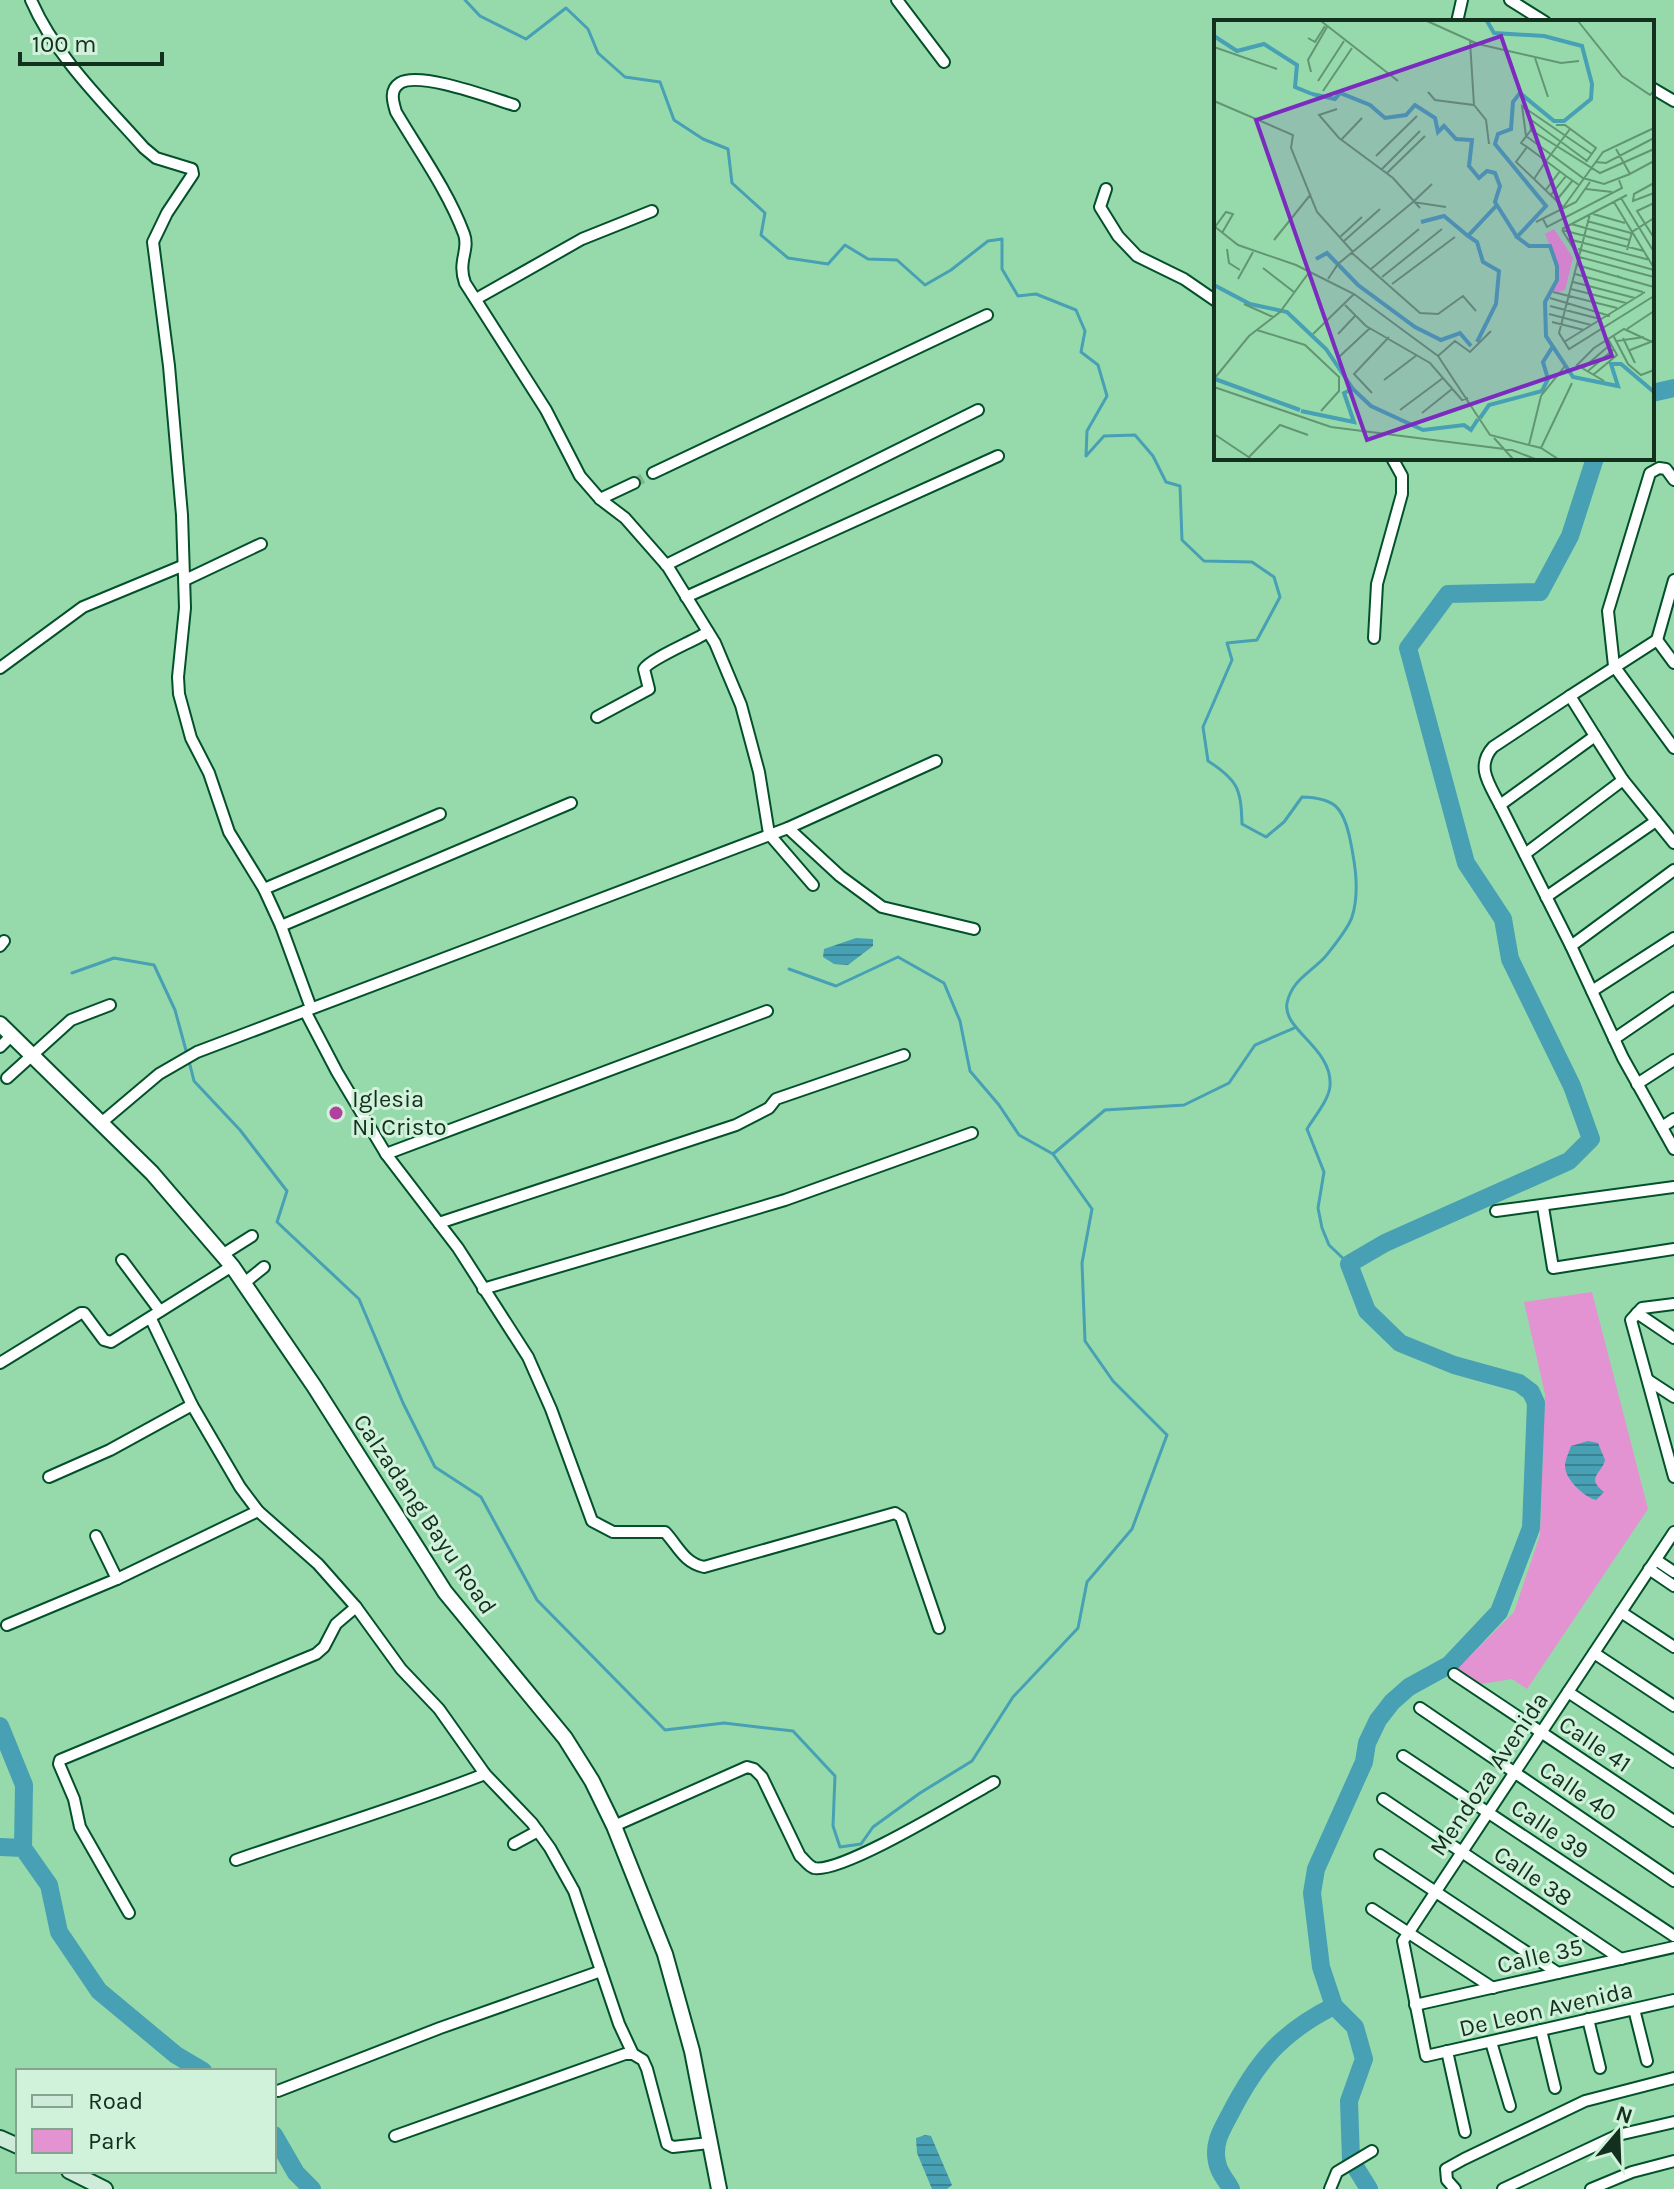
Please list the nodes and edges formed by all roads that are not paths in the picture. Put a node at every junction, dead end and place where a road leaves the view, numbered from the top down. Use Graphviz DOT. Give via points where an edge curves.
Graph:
graph roads {
  1 [pos="31,0"];
  2 [pos="897,0"];
  3 [pos="1462,0"];
  4 [pos="1510,0"];
  5 [pos="1457,20"];
  6 [pos="1542,20"];
  7 [pos="944,62"];
  8 [pos="1654,89"];
  9 [pos="1674,101"];
  10 [pos="514,105"];
  11 [pos="1106,189"];
  12 [pos="652,211"];
  13 [pos="476,299"];
  14 [pos="1214,300"];
  15 [pos="987,315"];
  16 [pos="978,410"];
  17 [pos="998,456"];
  18 [pos="1393,460"];
  19 [pos="653,473"];
  20 [pos="1674,480"];
  21 [pos="634,483"];
  22 [pos="600,499"];
  23 [pos="261,544"];
  24 [pos="666,565"];
  25 [pos="182,566"];
  26 [pos="185,580"];
  27 [pos="1674,580"];
  28 [pos="686,597"];
  29 [pos="708,632"];
  30 [pos="1374,638"];
  31 [pos="1657,640"];
  32 [pos="1674,663"];
  33 [pos="1614,666"];
  34 [pos="0,668"];
  35 [pos="1570,696"];
  36 [pos="597,717"];
  37 [pos="1595,736"];
  38 [pos="1674,748"];
  39 [pos="936,761"];
  40 [pos="1623,780"];
  41 [pos="571,803"];
  42 [pos="1500,805"];
  43 [pos="440,814"];
  44 [pos="1656,821"];
  45 [pos="788,828"];
  46 [pos="769,834"];
  47 [pos="1674,843"];
  48 [pos="1525,854"];
  49 [pos="1674,870"];
  50 [pos="813,885"];
  51 [pos="264,889"];
  52 [pos="1546,897"];
  53 [pos="281,926"];
  54 [pos="974,929"];
  55 [pos="1674,938"];
  56 [pos="1571,946"];
  57 [pos="1592,991"];
  58 [pos="1674,998"];
  59 [pos="110,1005"];
  60 [pos="308,1010"];
  61 [pos="767,1011"];
  62 [pos="0,1024"];
  63 [pos="12,1035"];
  64 [pos="1614,1039"];
  65 [pos="0,1047"];
  66 [pos="904,1055"];
  67 [pos="33,1057"];
  68 [pos="1674,1060"];
  69 [pos="7,1078"];
  70 [pos="1637,1084"];
  71 [pos="1674,1119"];
  72 [pos="101,1123"];
  73 [pos="1662,1127"];
  74 [pos="972,1133"];
  75 [pos="1674,1149"];
  76 [pos="386,1154"];
  77 [pos="1674,1187"];
  78 [pos="1543,1207"];
  79 [pos="1496,1211"];
  80 [pos="439,1223"];
  81 [pos="252,1236"];
  82 [pos="1674,1249"];
  83 [pos="122,1260"];
  84 [pos="227,1261"];
  85 [pos="264,1267"];
  86 [pos="243,1284"];
  87 [pos="483,1289"];
  88 [pos="1674,1304"];
  89 [pos="160,1311"];
  90 [pos="1637,1313"];
  91 [pos="151,1319"];
  92 [pos="1674,1338"];
  93 [pos="0,1363"];
  94 [pos="1648,1380"];
  95 [pos="1674,1397"];
  96 [pos="192,1405"];
  97 [pos="1671,1453"];
  98 [pos="49,1477"];
  99 [pos="1674,1477"];
  100 [pos="258,1511"];
  101 [pos="1674,1532"];
  102 [pos="96,1536"];
  103 [pos="1652,1565"];
  104 [pos="1674,1572"];
  105 [pos="117,1579"];
  106 [pos="1674,1586"];
  107 [pos="356,1607"];
  108 [pos="1621,1612"];
  109 [pos="7,1625"];
  110 [pos="939,1628"];
  111 [pos="1674,1647"];
  112 [pos="1594,1653"];
  113 [pos="1454,1674"];
  114 [pos="1568,1692"];
  115 [pos="1674,1706"];
  116 [pos="1420,1708"];
  117 [pos="1541,1732"];
  118 [pos="1403,1756"];
  119 [pos="1674,1762"];
  120 [pos="1514,1772"];
  121 [pos="485,1774"];
  122 [pos="994,1782"];
  123 [pos="1383,1799"];
  124 [pos="1488,1812"];
  125 [pos="1674,1821"];
  126 [pos="614,1826"];
  127 [pos="538,1831"];
  128 [pos="514,1844"];
  129 [pos="1461,1852"];
  130 [pos="1380,1855"];
  131 [pos="236,1860"];
  132 [pos="1674,1881"];
  133 [pos="1435,1892"];
  134 [pos="1372,1909"];
  135 [pos="129,1913"];
  136 [pos="1408,1932"];
  137 [pos="1674,1936"];
  138 [pos="1674,1947"];
  139 [pos="1621,1959"];
  140 [pos="601,1971"];
  141 [pos="1558,1973"];
  142 [pos="1493,1988"];
  143 [pos="1674,2000"];
  144 [pos="1415,2005"];
  145 [pos="1634,2009"];
  146 [pos="1588,2019"];
  147 [pos="1541,2030"];
  148 [pos="1491,2042"];
  149 [pos="1447,2051"];
  150 [pos="633,2054"];
  151 [pos="1647,2061"];
  152 [pos="1600,2068"];
  153 [pos="1674,2078"];
  154 [pos="1555,2088"];
  155 [pos="276,2090"];
  156 [pos="1510,2106"];
  157 [pos="1674,2122"];
  158 [pos="1465,2132"];
  159 [pos="395,2136"];
  160 [pos="709,2143"];
  161 [pos="1372,2151"];
  162 [pos="1674,2161"];
  163 [pos="73,2173"];
  164 [pos="105,2189"];
  165 [pos="719,2189"];
  166 [pos="1330,2189"];
  167 [pos="1455,2189"];
  168 [pos="1503,2189"];
  169 [pos="1591,2189"];
  1 -- 25 [label="street" via="54,41 144,148 156,158 192,169 153,242 174,417"];
  2 -- 7 [label="street"];
  3 -- 5 [label="street"];
  4 -- 6 [label="street"];
  8 -- 9 [label="street"];
  10 -- 13 [label="street" via="417,79 399,84 392,98 466,237 460,270"];
  11 -- 14 [label="street" via="1100,207 1137,256"];
  12 -- 13 [label="street" via="582,239"];
  13 -- 22 [label="street" via="546,410 580,476"];
  15 -- 19 [label="street"];
  16 -- 24 [label="street"];
  17 -- 28 [label="street"];
  18 -- 30 [label="street" via="1403,486 1377,584"];
  20 -- 33 [label="street" via="1666,469 1650,473 1608,611"];
  21 -- 22 [label="street"];
  22 -- 24 [label="street" via="625,518"];
  23 -- 26 [label="street"];
  24 -- 28 [label="street"];
  25 -- 26 [label="street"];
  25 -- 34 [label="street" via="83,607"];
  26 -- 51 [label="street" via="179,694 229,832"];
  27 -- 31 [label="street"];
  28 -- 29 [label="street"];
  29 -- 36 [label="street" via="647,663 649,689"];
  29 -- 46 [label="street" via="741,705"];
  31 -- 32 [label="street"];
  31 -- 33 [label="street"];
  33 -- 35 [label="street"];
  33 -- 38 [label="street"];
  35 -- 37 [label="street"];
  35 -- 42 [label="street" via="1486,755 1485,776"];
  37 -- 40 [label="street"];
  37 -- 42 [label="street"];
  39 -- 45 [label="street"];
  40 -- 44 [label="street"];
  40 -- 48 [label="street"];
  41 -- 53 [label="street"];
  42 -- 48 [label="street"];
  43 -- 51 [label="street"];
  44 -- 47 [label="street"];
  44 -- 52 [label="street"];
  45 -- 46 [label="street"];
  45 -- 54 [label="street" via="882,907"];
  46 -- 50 [label="street"];
  46 -- 60 [label="street"];
  48 -- 52 [label="street"];
  49 -- 56 [label="street"];
  51 -- 53 [label="street"];
  52 -- 56 [label="street"];
  53 -- 60 [label="street"];
  55 -- 57 [label="street"];
  56 -- 57 [label="street"];
  57 -- 64 [label="street"];
  58 -- 64 [label="street"];
  59 -- 67 [label="street" via="71,1020"];
  60 -- 72 [label="street" via="182,1060"];
  60 -- 76 [label="street" via="337,1072"];
  61 -- 76 [label="street"];
  62 -- 63 [label="street, Calzadang Bayu Road"];
  63 -- 65 [label="street"];
  63 -- 67 [label="street, Calzadang Bayu Road"];
  64 -- 70 [label="street"];
  66 -- 80 [label="street" via="776,1099 736,1125"];
  67 -- 69 [label="street"];
  67 -- 72 [label="street, Calzadang Bayu Road"];
  68 -- 70 [label="street"];
  70 -- 73 [label="street"];
  71 -- 73 [label="street"];
  72 -- 84 [label="street, Calzadang Bayu Road"];
  73 -- 75 [label="street"];
  74 -- 87 [label="street" via="785,1200"];
  76 -- 80 [label="street"];
  77 -- 78 [label="street"];
  78 -- 79 [label="street"];
  78 -- 82 [label="street" via="1553,1268"];
  80 -- 87 [label="street"];
  81 -- 84 [label="street"];
  83 -- 89 [label="street"];
  84 -- 86 [label="street, Calzadang Bayu Road"];
  84 -- 89 [label="street"];
  85 -- 86 [label="street"];
  86 -- 126 [label="street, Calzadang Bayu Road" via="445,1592 565,1738"];
  87 -- 110 [label="street" via="528,1357 592,1521 613,1532 665,1532 684,1557 704,1567 895,1513 901,1517"];
  88 -- 90 [label="street"];
  89 -- 91 [label="street"];
  90 -- 92 [label="street"];
  90 -- 94 [label="street" via="1631,1320"];
  91 -- 93 [label="street" via="108,1342 81,1313"];
  91 -- 96 [label="street"];
  94 -- 95 [label="street"];
  94 -- 97 [label="street"];
  96 -- 98 [label="street"];
  96 -- 100 [label="street" via="232,1477"];
  97 -- 99 [label="street"];
  100 -- 105 [label="street"];
  100 -- 107 [label="street" via="318,1564"];
  101 -- 103 [label="street, Mendoza Avenida"];
  102 -- 105 [label="street"];
  103 -- 104 [label="street"];
  103 -- 106 [label="street"];
  103 -- 108 [label="street, Mendoza Avenida"];
  105 -- 109 [label="street"];
  107 -- 121 [label="street"];
  107 -- 135 [label="street" via="336,1624 316,1654 60,1760 80,1827"];
  108 -- 111 [label="street"];
  108 -- 112 [label="street, Mendoza Avenida"];
  112 -- 114 [label="street, Mendoza Avenida"];
  112 -- 115 [label="street"];
  113 -- 117 [label="street, Calle 41"];
  114 -- 117 [label="street, Mendoza Avenida"];
  114 -- 119 [label="street"];
  116 -- 120 [label="street, Calle 40"];
  117 -- 120 [label="street, Mendoza Avenida"];
  117 -- 125 [label="street, Calle 41"];
  118 -- 124 [label="street, Calle 39"];
  120 -- 124 [label="street, Mendoza Avenida"];
  120 -- 132 [label="street, Calle 40"];
  121 -- 127 [label="street"];
  121 -- 131 [label="street"];
  122 -- 126 [label="street" via="850,1861 817,1869 800,1856 762,1777 747,1767"];
  123 -- 129 [label="street, Calle 38"];
  124 -- 129 [label="street, Mendoza Avenida"];
  124 -- 137 [label="street, Calle 39"];
  126 -- 160 [label="street, Calzadang Bayu Road" via="665,1954 692,2051"];
  127 -- 128 [label="street"];
  127 -- 140 [label="street" via="574,1891"];
  129 -- 133 [label="street, Mendoza Avenida"];
  129 -- 139 [label="street, Calle 38"];
  130 -- 133 [label="street"];
  133 -- 136 [label="street, Mendoza Avenida"];
  133 -- 141 [label="street"];
  134 -- 136 [label="street"];
  136 -- 142 [label="street"];
  136 -- 144 [label="street" via="1403,1941"];
  138 -- 139 [label="street, Calle 35"];
  139 -- 141 [label="street, Calle 35"];
  140 -- 150 [label="street"];
  140 -- 155 [label="street"];
  141 -- 142 [label="street, Calle 35"];
  142 -- 144 [label="street, Calle 35"];
  143 -- 145 [label="street, De Leon Avenida"];
  144 -- 149 [label="street, De Leon Avenida" via="1426,2056"];
  145 -- 146 [label="street, De Leon Avenida"];
  145 -- 151 [label="street"];
  146 -- 147 [label="street, De Leon Avenida"];
  146 -- 152 [label="street"];
  147 -- 148 [label="street, De Leon Avenida"];
  147 -- 154 [label="street"];
  148 -- 149 [label="street, De Leon Avenida"];
  148 -- 156 [label="street"];
  149 -- 158 [label="street"];
  150 -- 159 [label="street"];
  150 -- 160 [label="street" via="647,2069 667,2144"];
  153 -- 167 [label="street" via="1585,2101 1464,2159 1446,2169"];
  157 -- 168 [label="street" via="1618,2135"];
  160 -- 165 [label="street, Calzadang Bayu Road"];
  161 -- 166 [label="street" via="1337,2172"];
  162 -- 169 [label="street"];
  163 -- 164 [label="main road"];
}
